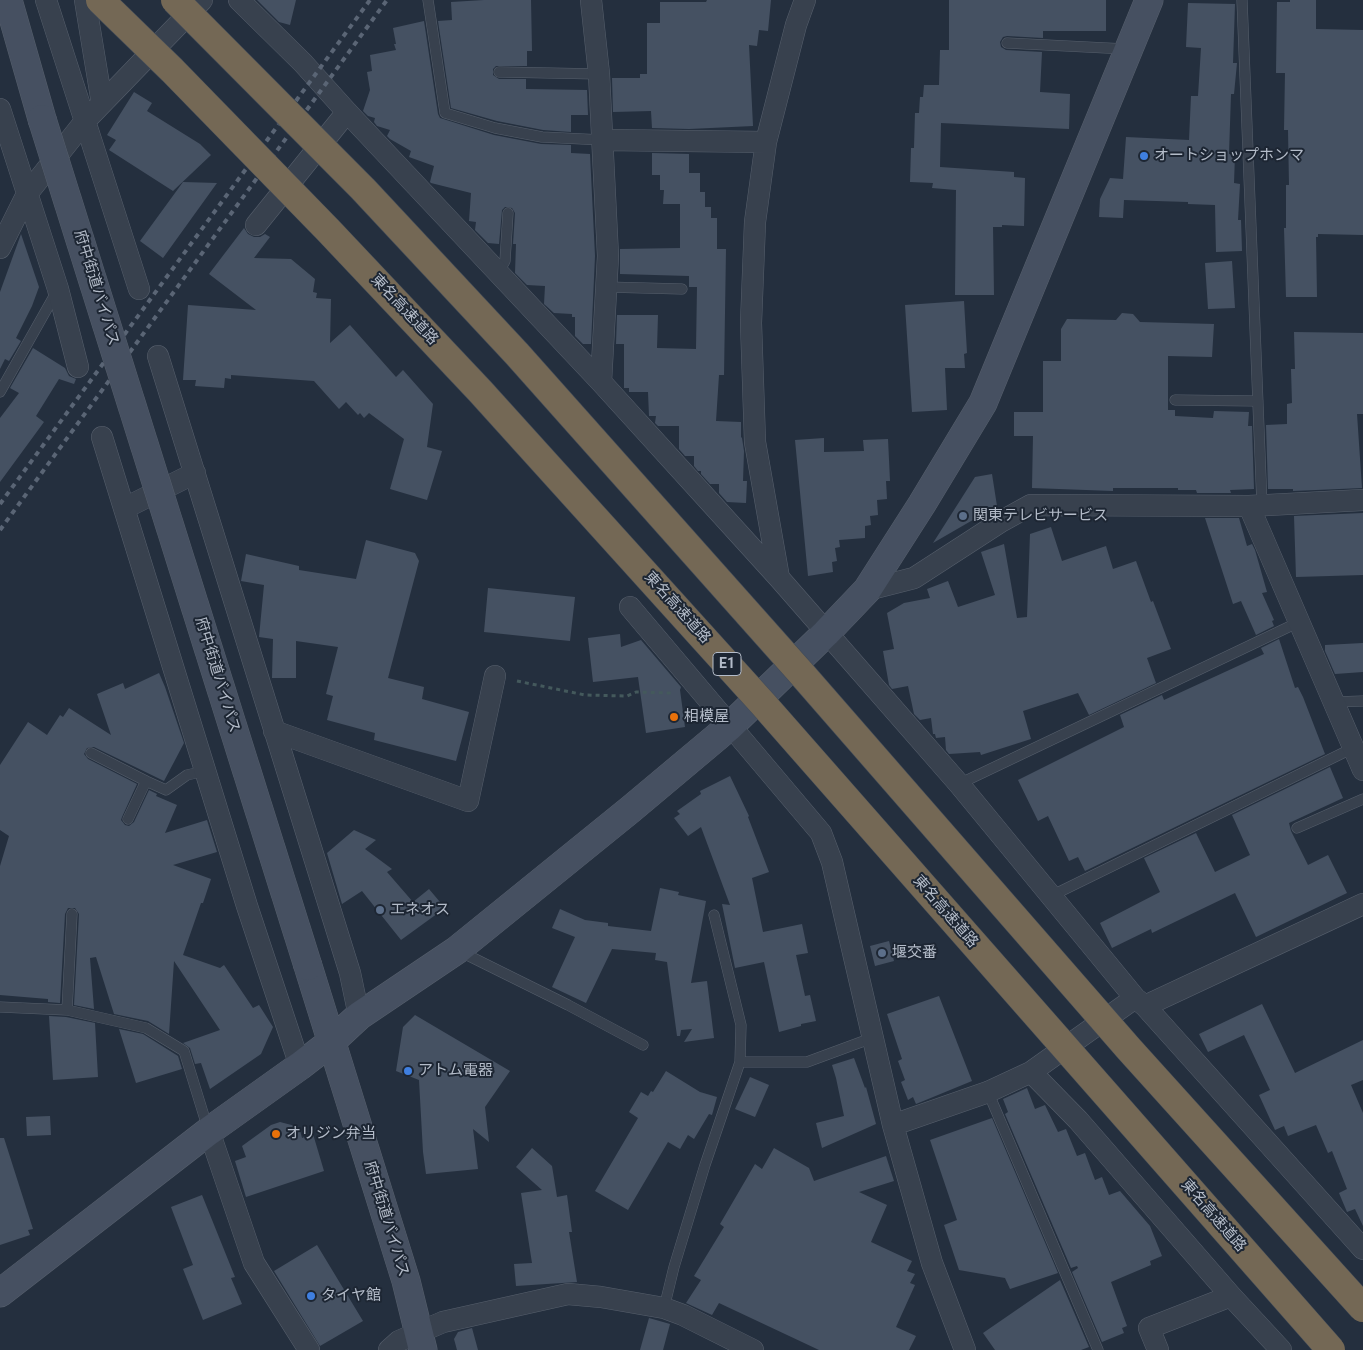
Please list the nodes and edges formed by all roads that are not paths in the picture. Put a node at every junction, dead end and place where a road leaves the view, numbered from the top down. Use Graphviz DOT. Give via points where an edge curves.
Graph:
graph roads {
  1 [pos="46,0"];
  2 [pos="85,0"];
  3 [pos="100,0"];
  4 [pos="175,0"];
  5 [pos="202,0"];
  6 [pos="239,0"];
  7 [pos="428,0"];
  8 [pos="591,0"];
  9 [pos="805,0"];
  10 [pos="1149,0"];
  11 [pos="1242,0"];
  12 [pos="10,7"];
  13 [pos="1008,43"];
  14 [pos="1130,49"];
  15 [pos="499,72"];
  16 [pos="599,74"];
  17 [pos="102,104"];
  18 [pos="0,109"];
  19 [pos="347,112"];
  20 [pos="85,122"];
  21 [pos="603,140"];
  22 [pos="766,142"];
  23 [pos="26,194"];
  24 [pos="508,213"];
  25 [pos="256,225"];
  26 [pos="0,248"];
  27 [pos="498,273"];
  28 [pos="606,287"];
  29 [pos="58,289"];
  30 [pos="139,289"];
  31 [pos="682,289"];
  32 [pos="158,356"];
  33 [pos="78,366"];
  34 [pos="602,382"];
  35 [pos="0,392"];
  36 [pos="1175,400"];
  37 [pos="1258,401"];
  38 [pos="102,437"];
  39 [pos="195,473"];
  40 [pos="1363,500"];
  41 [pos="1256,506"];
  42 [pos="125,508"];
  43 [pos="779,578"];
  44 [pos="867,590"];
  45 [pos="630,608"];
  46 [pos="1299,622"];
  47 [pos="826,633"];
  48 [pos="495,676"];
  49 [pos="1363,701"];
  50 [pos="1334,702"];
  51 [pos="730,726"];
  52 [pos="274,731"];
  53 [pos="1354,748"];
  54 [pos="91,753"];
  55 [pos="1363,770"];
  56 [pos="205,771"];
  57 [pos="146,781"];
  58 [pos="959,784"];
  59 [pos="1363,799"];
  60 [pos="128,819"];
  61 [pos="1297,828"];
  62 [pos="1051,896"];
  63 [pos="1363,904"];
  64 [pos="72,914"];
  65 [pos="714,915"];
  66 [pos="457,950"];
  67 [pos="1140,1002"];
  68 [pos="0,1007"];
  69 [pos="67,1010"];
  70 [pos="359,1016"];
  71 [pos="872,1038"];
  72 [pos="331,1042"];
  73 [pos="643,1045"];
  74 [pos="740,1062"];
  75 [pos="300,1066"];
  76 [pos="1031,1072"];
  77 [pos="988,1092"];
  78 [pos="893,1125"];
  79 [pos="209,1132"];
  80 [pos="1363,1249"];
  81 [pos="0,1293"];
  82 [pos="1231,1296"];
  83 [pos="664,1308"];
  84 [pos="1363,1308"];
  85 [pos="421,1341"];
  86 [pos="310,1350"];
  87 [pos="389,1350"];
  88 [pos="753,1350"];
  89 [pos="965,1350"];
  90 [pos="1098,1350"];
  91 [pos="1158,1350"];
  92 [pos="1281,1350"];
  93 [pos="1331,1350"];
  1 -- 20 [label="street"];
  2 -- 17 [label="street"];
  3 -- 93 [label="highway, 東名高速道路 / E1, bridge" via="301,202 480,391 764,705"];
  4 -- 84 [label="highway, bridge" via="363,188 518,354 1136,1056"];
  5 -- 17 [label="street"];
  6 -- 19 [label="street"];
  7 -- 21 [label="lane" via="445,113 495,128 542,137"];
  8 -- 16 [label="street"];
  9 -- 22 [label="street"];
  10 -- 14 [label="street"];
  11 -- 37 [label="lane"];
  12 -- 72 [label="street, 府中街道バイパス, bridge" via="42,119"];
  13 -- 14 [label="lane"];
  14 -- 44 [label="street" via="983,403"];
  15 -- 16 [label="lane"];
  16 -- 21 [label="street"];
  17 -- 20 [label="street"];
  18 -- 23 [label="street"];
  19 -- 25 [label="street"];
  19 -- 27 [label="street"];
  20 -- 23 [label="street"];
  20 -- 30 [label="street"];
  21 -- 22 [label="street"];
  21 -- 28 [label="street" via="608,256"];
  22 -- 43 [label="street" via="755,222 751,323 755,442"];
  23 -- 26 [label="street"];
  23 -- 29 [label="street"];
  24 -- 27 [label="lane" via="505,261"];
  27 -- 34 [label="street"];
  28 -- 31 [label="lane"];
  28 -- 34 [label="street"];
  29 -- 33 [label="street"];
  29 -- 35 [label="lane"];
  32 -- 39 [label="street"];
  34 -- 43 [label="street"];
  36 -- 37 [label="lane"];
  37 -- 41 [label="lane"];
  38 -- 42 [label="street"];
  39 -- 42 [label="street"];
  39 -- 52 [label="street"];
  40 -- 41 [label="street"];
  41 -- 44 [label="street" via="1031,505 914,578"];
  41 -- 46 [label="street"];
  42 -- 56 [label="street"];
  43 -- 47 [label="street"];
  44 -- 47 [label="street"];
  45 -- 51 [label="street"];
  46 -- 50 [label="street"];
  46 -- 58 [label="lane"];
  47 -- 51 [label="street"];
  47 -- 58 [label="street"];
  48 -- 52 [label="street" via="468,801"];
  49 -- 50 [label="lane"];
  50 -- 53 [label="street"];
  51 -- 66 [label="street"];
  51 -- 71 [label="street" via="821,833 832,862"];
  52 -- 70 [label="street" via="350,973"];
  53 -- 55 [label="street"];
  53 -- 62 [label="lane"];
  54 -- 57 [label="lane"];
  56 -- 57 [label="lane" via="187,775 166,790"];
  56 -- 75 [label="street"];
  57 -- 60 [label="lane"];
  58 -- 62 [label="street"];
  59 -- 61 [label="lane"];
  62 -- 67 [label="street"];
  63 -- 67 [label="street"];
  64 -- 69 [label="lane"];
  65 -- 74 [label="lane" via="741,1025"];
  66 -- 70 [label="street"];
  66 -- 73 [label="lane"];
  67 -- 76 [label="street"];
  67 -- 80 [label="street"];
  68 -- 69 [label="lane"];
  69 -- 79 [label="lane" via="146,1028 184,1051"];
  70 -- 72 [label="street"];
  71 -- 74 [label="lane" via="808,1062"];
  71 -- 78 [label="street"];
  72 -- 75 [label="street"];
  72 -- 85 [label="street, 府中街道バイパス" via="406,1281"];
  74 -- 83 [label="lane" via="705,1165"];
  75 -- 79 [label="street"];
  76 -- 77 [label="street"];
  76 -- 82 [label="street" via="1078,1120"];
  77 -- 78 [label="street"];
  77 -- 90 [label="lane"];
  78 -- 89 [label="street" via="932,1263"];
  79 -- 81 [label="street"];
  79 -- 86 [label="street" via="254,1263"];
  82 -- 91 [label="street" via="1149,1328"];
  82 -- 92 [label="street"];
  83 -- 85 [label="street" via="568,1294 443,1322"];
  83 -- 88 [label="street"];
  85 -- 87 [label="street" via="399,1341"];
}
